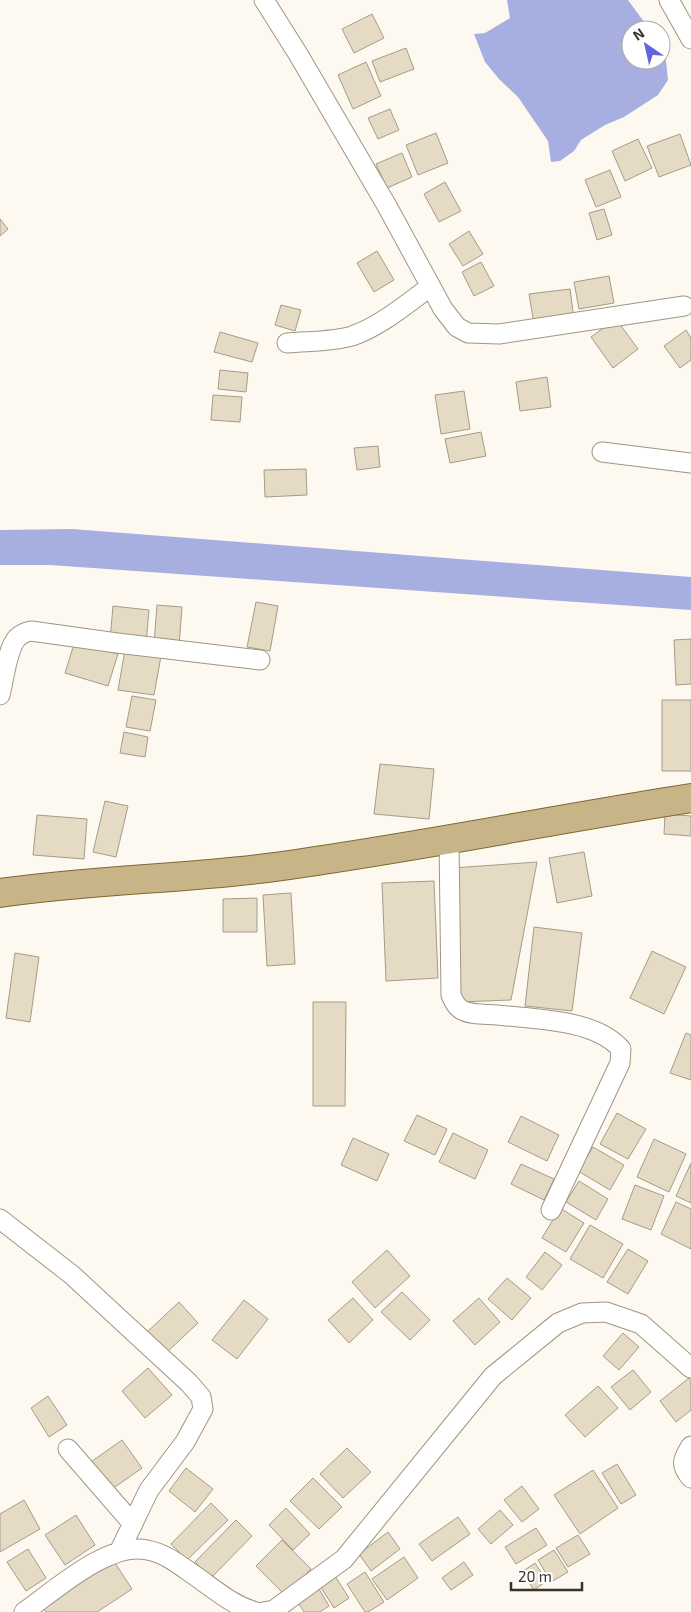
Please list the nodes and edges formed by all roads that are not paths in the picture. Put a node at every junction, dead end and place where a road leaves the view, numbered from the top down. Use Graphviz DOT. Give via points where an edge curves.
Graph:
graph roads {
  1 [pos="264,0"];
  2 [pos="669,0"];
  3 [pos="691,39"];
  4 [pos="430,286"];
  5 [pos="684,306"];
  6 [pos="287,343"];
  7 [pos="602,452"];
  8 [pos="691,463"];
  9 [pos="260,660"];
  10 [pos="0,695"];
  11 [pos="691,798"];
  12 [pos="449,840"];
  13 [pos="0,892"];
  14 [pos="552,1210"];
  15 [pos="0,1219"];
  16 [pos="691,1368"];
  17 [pos="691,1446"];
  18 [pos="68,1449"];
  19 [pos="691,1478"];
  20 [pos="133,1524"];
  21 [pos="120,1550"];
  22 [pos="267,1611"];
  23 [pos="24,1612"];
  1 -- 4 [label="street" via="383,198"];
  2 -- 3 [label="street"];
  4 -- 5 [label="street" via="457,327 481,334"];
  4 -- 6 [label="street" via="367,330 334,339"];
  7 -- 8 [label="street"];
  9 -- 10 [label="street" via="31,631 16,638"];
  11 -- 12 [label="main road"];
  12 -- 13 [label="main road" via="265,868"];
  12 -- 14 [label="street" via="450,995 454,1003 462,1010 482,1014 565,1022 604,1036 621,1050 620,1063"];
  15 -- 20 [label="street" via="72,1275 201,1397 203,1409 185,1442 149,1490"];
  16 -- 22 [label="street" via="641,1324 606,1312 582,1313 558,1323 493,1376 344,1558"];
  17 -- 19 [label="street" via="683,1462"];
  18 -- 20 [label="street"];
  20 -- 21 [label="street"];
  21 -- 22 [label="street" via="146,1549 170,1558 240,1607"];
  21 -- 23 [label="street" via="97,1560"];
}
